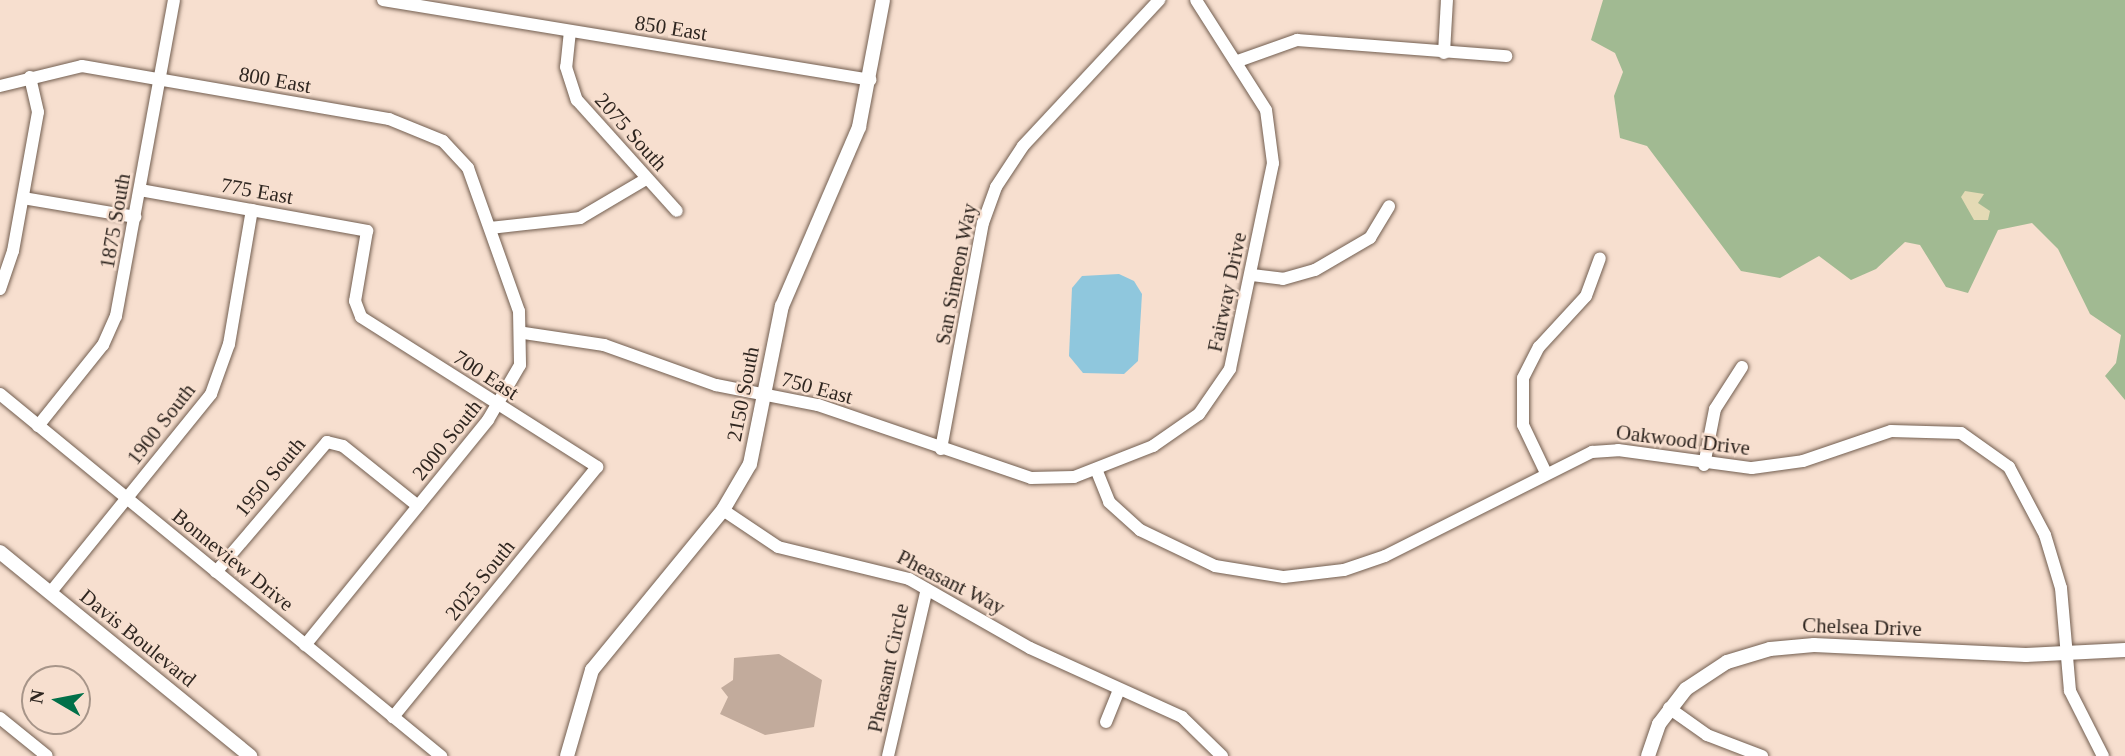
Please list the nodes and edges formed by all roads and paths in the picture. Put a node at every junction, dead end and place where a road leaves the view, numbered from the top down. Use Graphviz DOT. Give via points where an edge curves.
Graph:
graph roads {
  1 [pos="174,0"];
  2 [pos="383,0"];
  3 [pos="883,0"];
  4 [pos="1159,0"];
  5 [pos="1196,0"];
  6 [pos="1447,0"];
  7 [pos="570,31"];
  8 [pos="1444,53"];
  9 [pos="1506,56"];
  10 [pos="1238,61"];
  11 [pos="30,77"];
  12 [pos="160,79"];
  13 [pos="870,80"];
  14 [pos="0,86"];
  15 [pos="646,179"];
  16 [pos="140,190"];
  17 [pos="23,198"];
  18 [pos="1389,206"];
  19 [pos="252,210"];
  20 [pos="677,211"];
  21 [pos="135,217"];
  22 [pos="490,228"];
  23 [pos="1600,258"];
  24 [pos="1252,275"];
  25 [pos="0,289"];
  26 [pos="356,312"];
  27 [pos="524,333"];
  28 [pos="1742,367"];
  29 [pos="0,394"];
  30 [pos="766,394"];
  31 [pos="499,406"];
  32 [pos="38,426"];
  33 [pos="941,449"];
  34 [pos="1704,465"];
  35 [pos="597,467"];
  36 [pos="1096,469"];
  37 [pos="1546,473"];
  38 [pos="127,498"];
  39 [pos="418,506"];
  40 [pos="723,510"];
  41 [pos="0,552"];
  42 [pos="216,572"];
  43 [pos="927,589"];
  44 [pos="50,593"];
  45 [pos="306,645"];
  46 [pos="2125,650"];
  47 [pos="2065,655"];
  48 [pos="1119,690"];
  49 [pos="1669,708"];
  50 [pos="393,717"];
  51 [pos="0,718"];
  52 [pos="1105,722"];
  53 [pos="47,756"];
  54 [pos="250,756"];
  55 [pos="441,756"];
  56 [pos="567,756"];
  57 [pos="888,756"];
  58 [pos="1222,756"];
  59 [pos="1648,756"];
  60 [pos="1762,756"];
  61 [pos="2103,756"];
  1 -- 12 [label="street, 1875 South"];
  2 -- 7 [label="street, 850 East"];
  3 -- 13 [label="street, 2150 South"];
  4 -- 33 [label="street, San Simeon Way" via="1023,146 996,187 983,223"];
  5 -- 10 [label="street, Fairway Drive"];
  6 -- 8 [label="street"];
  7 -- 13 [label="street, 850 East"];
  7 -- 15 [label="street, 2075 South" via="566,58 573,92"];
  8 -- 9 [label="street"];
  8 -- 10 [label="street" via="1297,40"];
  10 -- 24 [label="street, Fairway Drive" via="1266,110 1274,141"];
  11 -- 12 [label="street, 800 East" via="73,66"];
  11 -- 14 [label="street, 800 East"];
  11 -- 17 [label="street" via="38,107"];
  12 -- 16 [label="street, 1875 South"];
  12 -- 22 [label="street, 800 East" via="421,129 443,141 468,168"];
  13 -- 30 [label="street, 2150 South" via="859,127 785,296"];
  15 -- 20 [label="street, 2075 South"];
  15 -- 22 [label="street" via="587,216"];
  16 -- 19 [label="street, 775 East"];
  16 -- 21 [label="street, 1875 South"];
  17 -- 21 [label="street"];
  17 -- 25 [label="street"];
  18 -- 24 [label="street" via="1370,238 1315,270 1283,279"];
  19 -- 26 [label="street, 775 East" via="367,231"];
  19 -- 38 [label="street, 1900 South" via="219,378"];
  21 -- 32 [label="street, 1875 South" via="111,331"];
  22 -- 27 [label="street, 2000 South"];
  23 -- 37 [label="street" via="1586,296 1539,347 1523,378 1523,425"];
  24 -- 36 [label="street, Fairway Drive" via="1235,355 1208,404 1178,432"];
  26 -- 31 [label="street, 700 East"];
  27 -- 30 [label="street, 750 East" via="604,345 716,385"];
  27 -- 31 [label="street, 2000 South" via="520,365"];
  28 -- 34 [label="street" via="1715,409"];
  29 -- 32 [label="street, Bonneview Drive"];
  30 -- 33 [label="street, 750 East" via="818,405"];
  30 -- 40 [label="street, 2150 South" via="750,464"];
  31 -- 35 [label="street, 700 East"];
  31 -- 39 [label="street, 2000 South"];
  32 -- 38 [label="street, Bonneview Drive"];
  33 -- 36 [label="street, 750 East" via="1031,478"];
  34 -- 37 [label="street, Oakwood Drive" via="1606,450"];
  34 -- 47 [label="street, Oakwood Drive" via="1778,466 1902,429 1938,428 1972,437 2009,467 2045,535 2061,589"];
  35 -- 50 [label="street, 2025 South"];
  36 -- 37 [label="street, Oakwood Drive" via="1109,502 1140,530 1215,566 1284,577 1344,570 1385,556"];
  38 -- 42 [label="street, Bonneview Drive"];
  38 -- 44 [label="street, 1900 South"];
  39 -- 42 [label="street, 1950 South" via="343,446 327,442"];
  39 -- 45 [label="street, 2000 South"];
  40 -- 43 [label="street, Pheasant Way" via="778,547 872,565"];
  40 -- 56 [label="street, 2150 South" via="592,670"];
  41 -- 44 [label="street, Davis Boulevard"];
  42 -- 45 [label="street, Bonneview Drive"];
  43 -- 48 [label="street, Pheasant Way"];
  43 -- 57 [label="street, Pheasant Circle"];
  44 -- 54 [label="street, Davis Boulevard"];
  45 -- 50 [label="street, Bonneview Drive"];
  46 -- 47 [label="street, Chelsea Drive"];
  47 -- 49 [label="street, Chelsea Drive" via="1784,647 1715,668"];
  47 -- 61 [label="street, Oakwood Drive" via="2073,701"];
  48 -- 52 [label="street"];
  48 -- 58 [label="street, Pheasant Way" via="1189,722"];
  49 -- 59 [label="street, Chelsea Drive"];
  49 -- 60 [label="street" via="1707,735"];
  50 -- 55 [label="street, Bonneview Drive"];
  51 -- 53 [label="street"];
}
